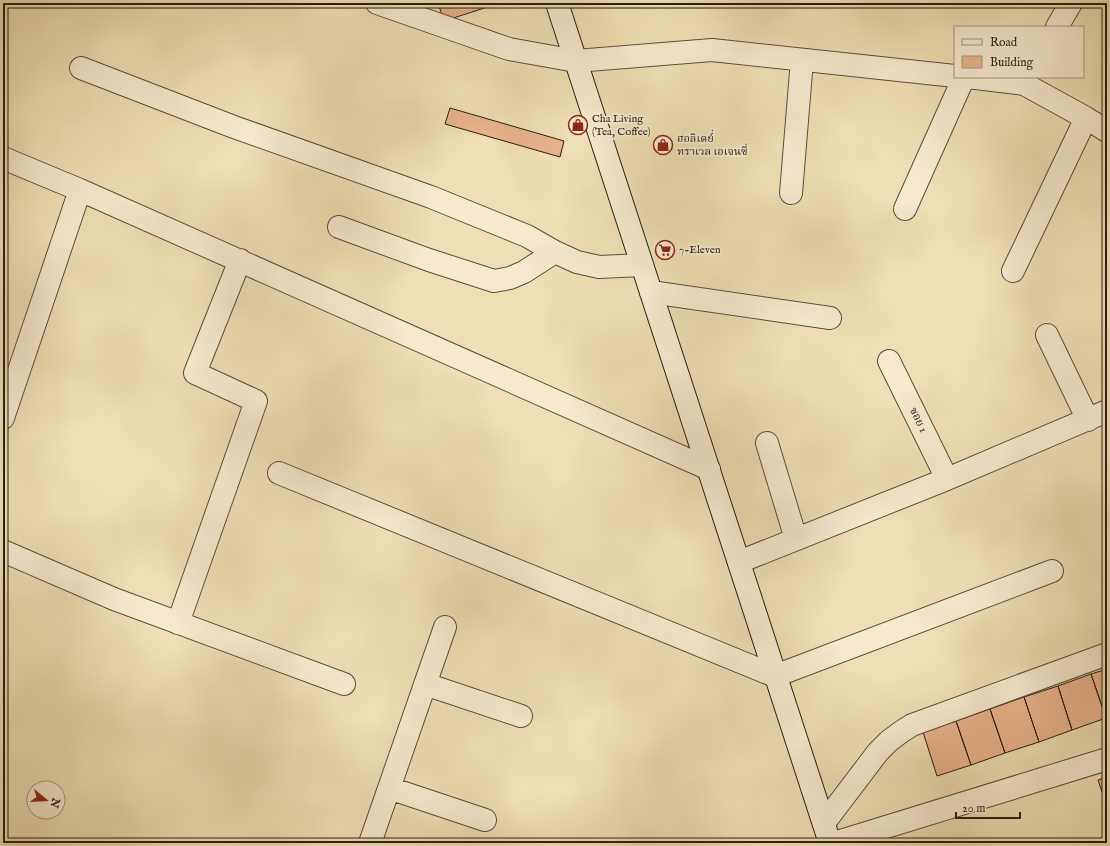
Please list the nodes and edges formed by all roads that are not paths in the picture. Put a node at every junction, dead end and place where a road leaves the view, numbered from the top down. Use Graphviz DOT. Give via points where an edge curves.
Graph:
graph roads {
  1 [pos="376,3"];
  2 [pos="557,3"];
  3 [pos="1071,3"];
  4 [pos="1058,26"];
  5 [pos="802,60"];
  6 [pos="576,61"];
  7 [pos="81,68"];
  8 [pos="954,76"];
  9 [pos="966,78"];
  10 [pos="986,78"];
  11 [pos="1026,80"];
  12 [pos="1086,118"];
  13 [pos="1107,131"];
  14 [pos="3,158"];
  15 [pos="80,190"];
  16 [pos="791,193"];
  17 [pos="905,209"];
  18 [pos="339,228"];
  19 [pos="555,252"];
  20 [pos="240,260"];
  21 [pos="642,265"];
  22 [pos="1013,271"];
  23 [pos="651,292"];
  24 [pos="830,318"];
  25 [pos="1047,335"];
  26 [pos="889,361"];
  27 [pos="1098,415"];
  28 [pos="3,418"];
  29 [pos="767,443"];
  30 [pos="709,470"];
  31 [pos="279,473"];
  32 [pos="947,479"];
  33 [pos="796,539"];
  34 [pos="3,550"];
  35 [pos="739,562"];
  36 [pos="1052,571"];
  37 [pos="178,623"];
  38 [pos="445,627"];
  39 [pos="1107,654"];
  40 [pos="775,676"];
  41 [pos="344,684"];
  42 [pos="425,684"];
  43 [pos="521,716"];
  44 [pos="1107,759"];
  45 [pos="389,788"];
  46 [pos="485,820"];
  47 [pos="827,833"];
  48 [pos="370,843"];
  49 [pos="834,843"];
  1 -- 6 [label="street" via="509,49"];
  2 -- 6 [label="street"];
  3 -- 4 [label="street"];
  5 -- 6 [label="street" via="702,50"];
  5 -- 8 [label="street"];
  5 -- 16 [label="street"];
  6 -- 21 [label="street"];
  7 -- 19 [label="street" via="234,127 431,197 527,236"];
  9 -- 17 [label="street"];
  10 -- 11 [label="street"];
  11 -- 12 [label="street"];
  12 -- 13 [label="street"];
  12 -- 22 [label="street"];
  14 -- 15 [label="street"];
  15 -- 20 [label="street"];
  15 -- 28 [label="street"];
  18 -- 19 [label="street" via="494,281 524,272"];
  19 -- 21 [label="street" via="577,262 599,267"];
  20 -- 30 [label="street"];
  20 -- 37 [label="street" via="195,373 256,401"];
  21 -- 23 [label="street"];
  23 -- 24 [label="street"];
  23 -- 30 [label="street"];
  25 -- 27 [label="street"];
  26 -- 32 [label="street, ซอย 1"];
  27 -- 32 [label="street"];
  29 -- 33 [label="street"];
  30 -- 35 [label="street"];
  31 -- 40 [label="street"];
  32 -- 33 [label="street"];
  33 -- 35 [label="street"];
  34 -- 37 [label="street" via="114,599"];
  35 -- 40 [label="street"];
  36 -- 40 [label="street"];
  37 -- 41 [label="street"];
  38 -- 42 [label="street"];
  39 -- 47 [label="street" via="912,725 901,732 878,752"];
  40 -- 47 [label="street"];
  42 -- 43 [label="street"];
  42 -- 45 [label="street"];
  44 -- 49 [label="street"];
  45 -- 46 [label="street"];
  45 -- 48 [label="street"];
}
